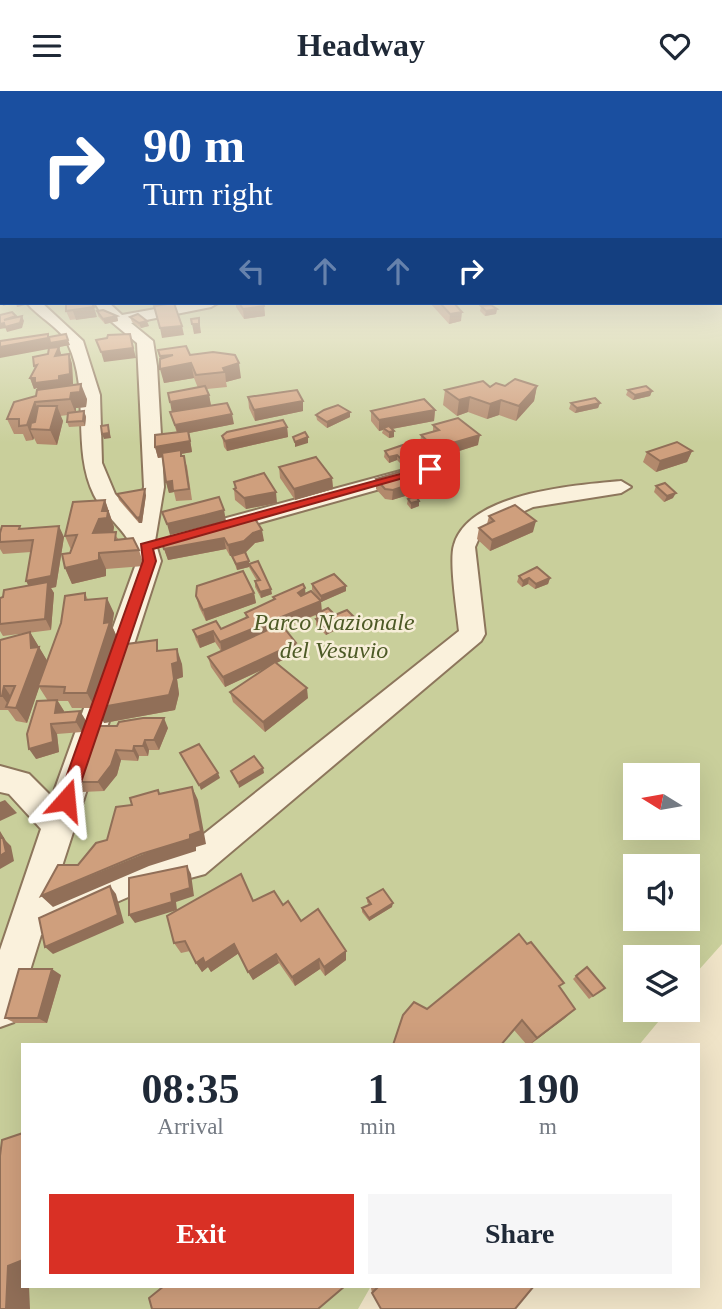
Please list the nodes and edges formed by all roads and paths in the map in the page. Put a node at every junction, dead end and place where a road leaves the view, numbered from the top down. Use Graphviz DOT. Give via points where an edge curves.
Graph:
graph roads {
  1 [pos="62,329"];
  2 [pos="131,329"];
  3 [pos="430,469"];
  4 [pos="621,487"];
  5 [pos="197,533"];
  6 [pos="172,540"];
  7 [pos="145,544"];
  8 [pos="0,779"];
  9 [pos="58,825"];
  10 [pos="25,924"];
  11 [pos="0,1008"];
  1 -- 7 [label="street" via="75,341 90,394 92,464 105,496"];
  2 -- 7 [label="street" via="145,341 149,366 154,487"];
  3 -- 5 [label="street"];
  4 -- 10 [label="street" via="564,492 472,527 464,547 472,634 193,863 140,875"];
  6 -- 7 [label="street"];
  7 -- 9 [label="street" via="149,561"];
  8 -- 9 [label="street" via="18,783"];
  9 -- 10 [label="street"];
  10 -- 11 [label="street"];
}
